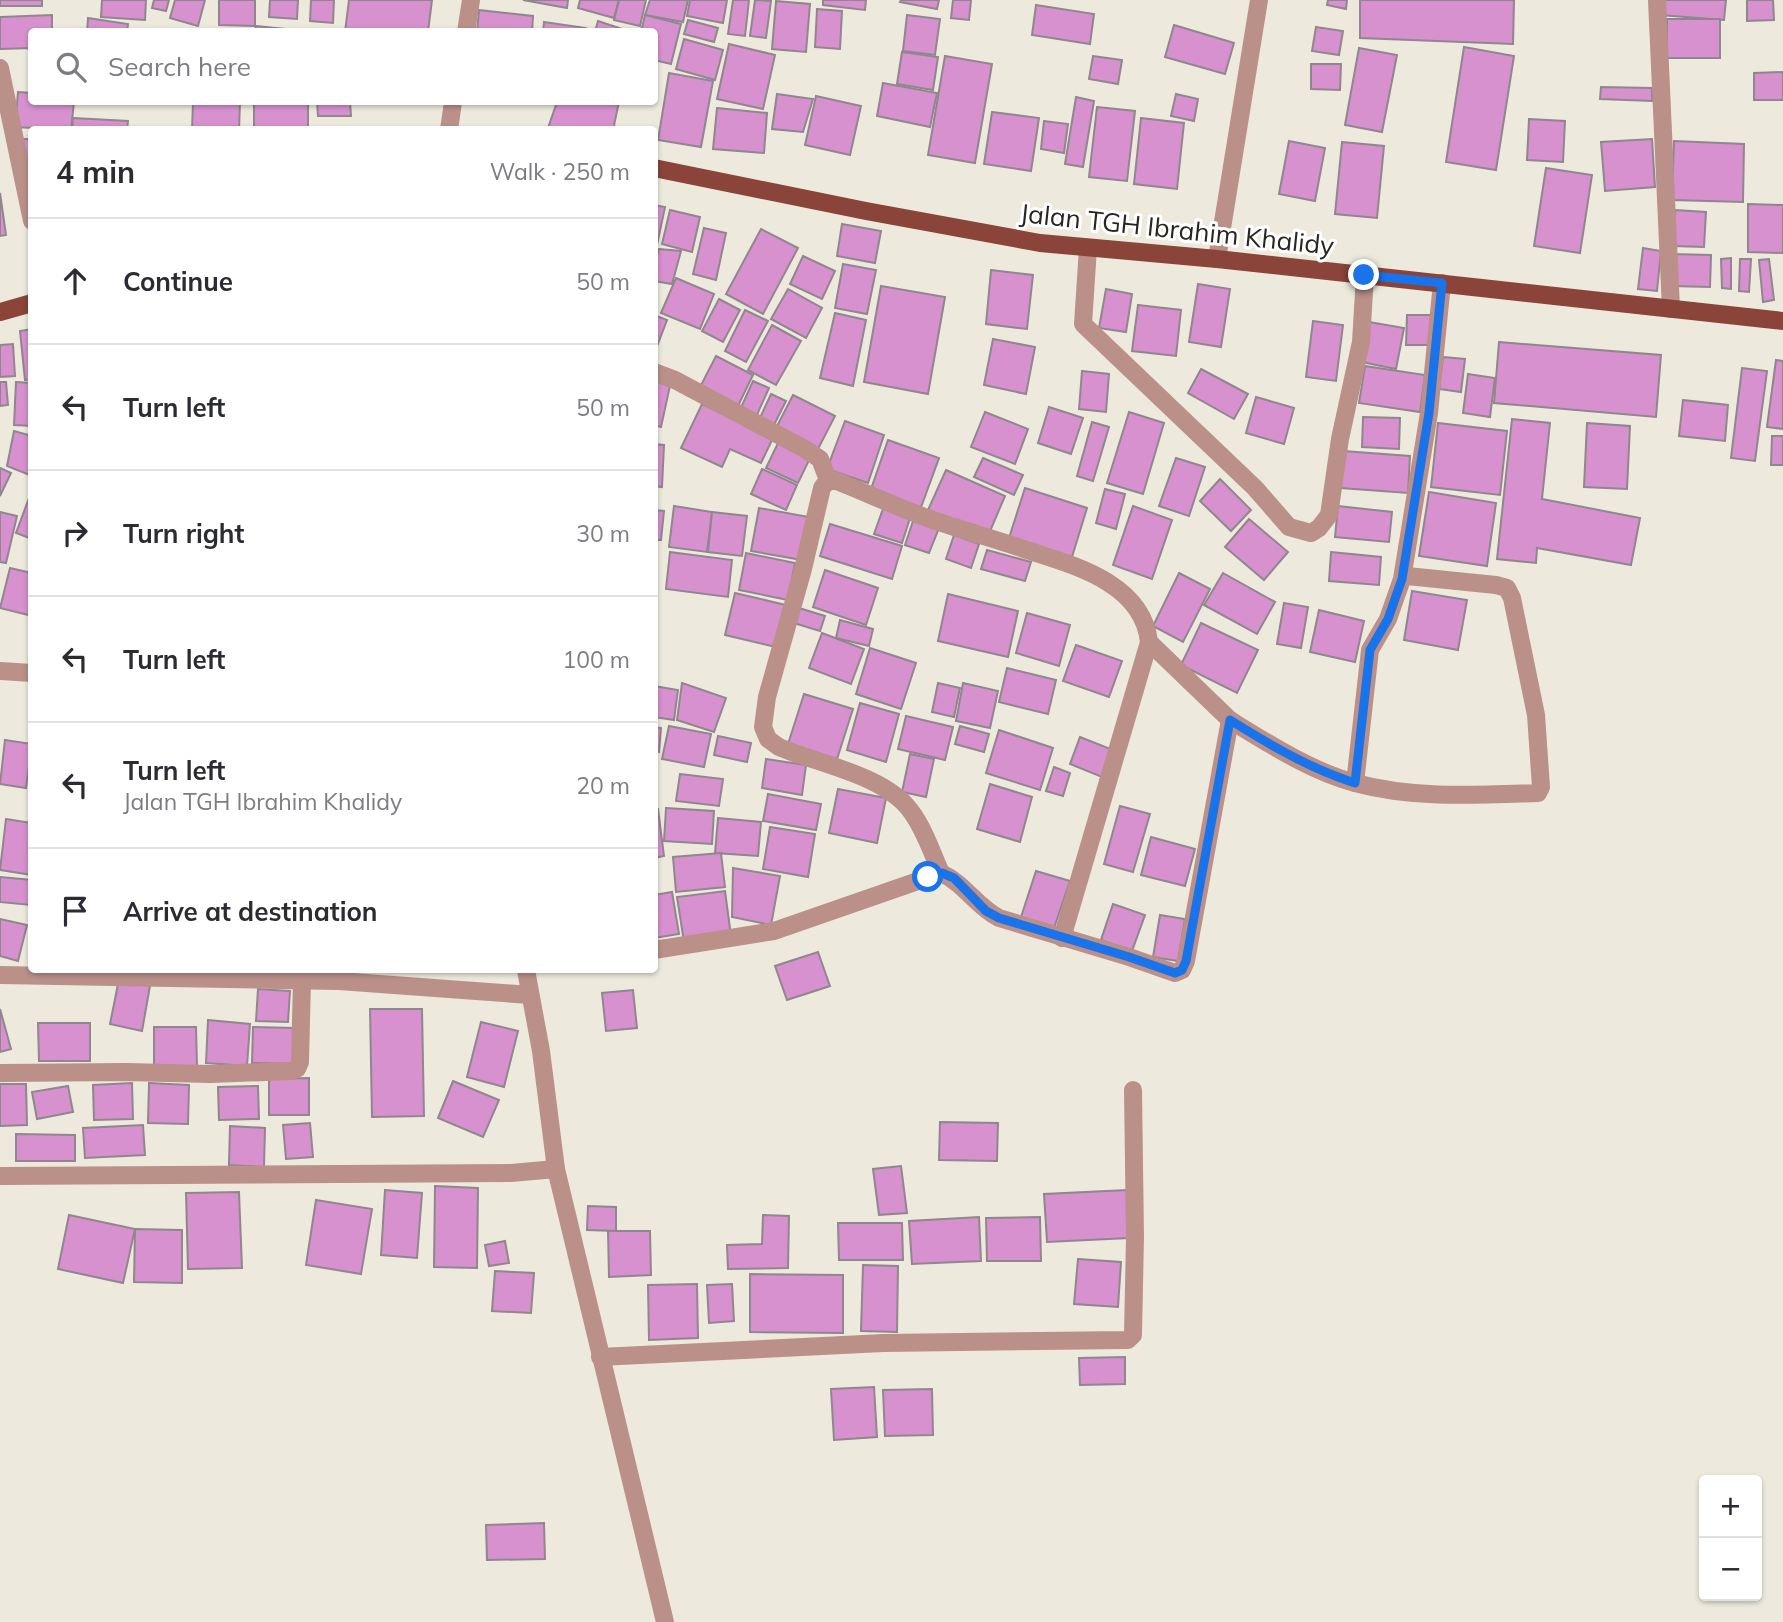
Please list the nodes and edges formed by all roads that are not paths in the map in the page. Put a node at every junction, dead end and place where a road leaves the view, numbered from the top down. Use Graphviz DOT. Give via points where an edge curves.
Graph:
graph roads {
  1 [pos="471,0"];
  2 [pos="1259,0"];
  3 [pos="1657,0"];
  4 [pos="467,28"];
  5 [pos="0,68"];
  6 [pos="453,105"];
  7 [pos="450,126"];
  8 [pos="658,169"];
  9 [pos="28,202"];
  10 [pos="1088,248"];
  11 [pos="1217,258"];
  12 [pos="1364,275"];
  13 [pos="1442,283"];
  14 [pos="28,304"];
  15 [pos="1671,309"];
  16 [pos="0,312"];
  17 [pos="1783,321"];
  18 [pos="658,374"];
  19 [pos="828,480"];
  20 [pos="1407,576"];
  21 [pos="1149,642"];
  22 [pos="0,671"];
  23 [pos="28,673"];
  24 [pos="1230,720"];
  25 [pos="1355,783"];
  26 [pos="942,873"];
  27 [pos="1062,937"];
  28 [pos="658,949"];
  29 [pos="527,973"];
  30 [pos="0,975"];
  31 [pos="302,981"];
  32 [pos="530,992"];
  33 [pos="0,1073"];
  34 [pos="1133,1090"];
  35 [pos="556,1169"];
  36 [pos="0,1176"];
  37 [pos="600,1357"];
  38 [pos="665,1622"];
  1 -- 4 [label="street"];
  2 -- 11 [label="street"];
  3 -- 15 [label="street"];
  5 -- 9 [label="street"];
  6 -- 7 [label="street"];
  8 -- 10 [label="main road, Jalan TGH Ibrahim Khalidy" via="934,224"];
  10 -- 11 [label="main road, Jalan TGH Ibrahim Khalidy"];
  10 -- 12 [label="street" via="1083,324 1255,488 1289,527 1311,533 1329,515 1361,342"];
  11 -- 12 [label="main road, Jalan TGH Ibrahim Khalidy"];
  12 -- 13 [label="main road, Jalan TGH Ibrahim Khalidy"];
  13 -- 15 [label="main road, Jalan TGH Ibrahim Khalidy"];
  13 -- 25 [label="street" via="1429,413 1402,579 1388,619 1370,650"];
  14 -- 16 [label="main road"];
  15 -- 17 [label="main road, Jalan TGH Ibrahim Khalidy"];
  18 -- 19 [label="street" via="805,449 820,459"];
  19 -- 21 [label="street" via="1093,573 1139,610"];
  19 -- 26 [label="street" via="822,488 763,727 768,739 779,747 861,776 896,795 910,810"];
  20 -- 25 [label="street" via="1507,589 1536,715 1541,787 1538,793 1417,794"];
  21 -- 24 [label="street"];
  21 -- 27 [label="street"];
  22 -- 23 [label="street"];
  24 -- 25 [label="street" via="1315,768"];
  24 -- 27 [label="street" via="1182,970 1175,973"];
  26 -- 27 [label="street" via="954,878 999,918"];
  26 -- 28 [label="street" via="774,931"];
  29 -- 32 [label="street"];
  30 -- 31 [label="street"];
  31 -- 32 [label="street"];
  31 -- 33 [label="street" via="300,1062 292,1071"];
  32 -- 35 [label="street"];
  34 -- 37 [label="street" via="1135,1237 1133,1335 1128,1340 883,1343"];
  35 -- 36 [label="street"];
  35 -- 37 [label="street"];
  37 -- 38 [label="street"];
}
